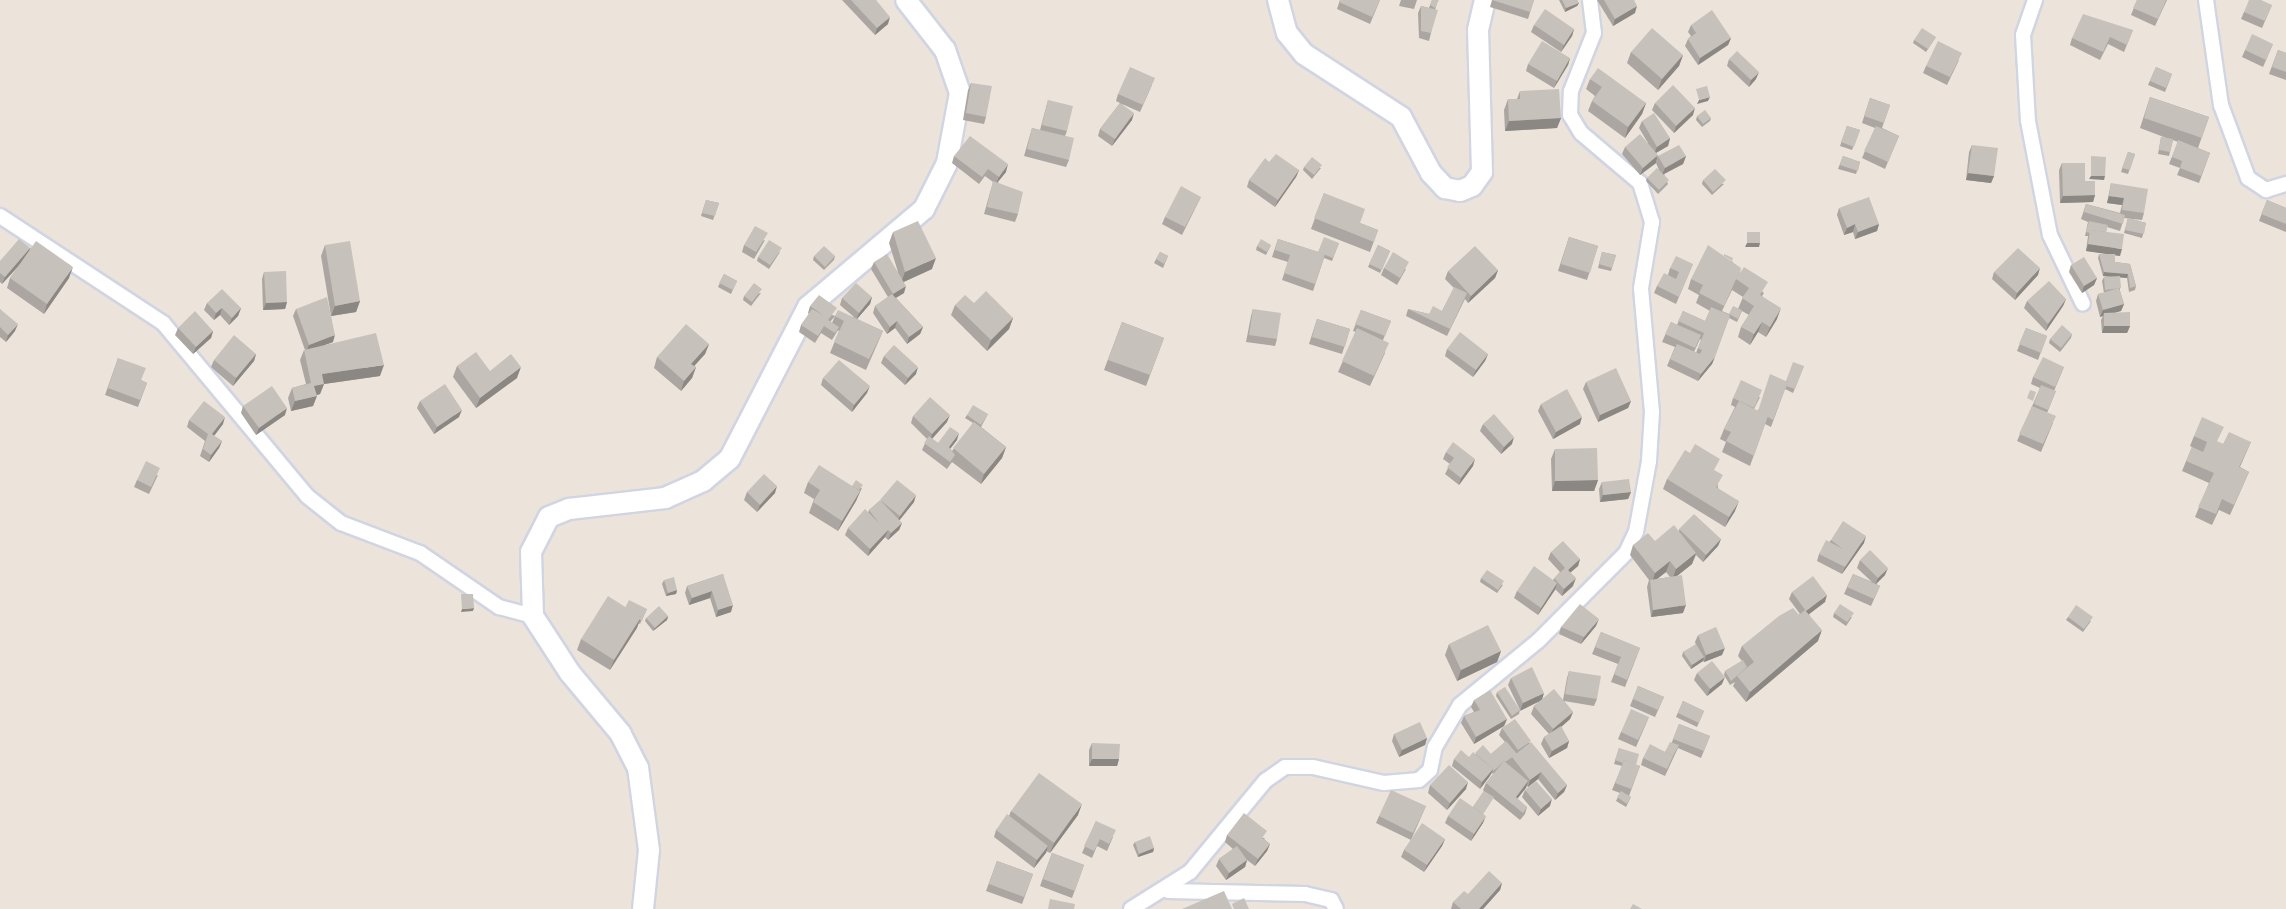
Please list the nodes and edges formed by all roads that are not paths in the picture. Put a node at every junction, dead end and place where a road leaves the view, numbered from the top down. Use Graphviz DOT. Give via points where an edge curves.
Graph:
graph roads {
  1 [pos="906,0"];
  2 [pos="1278,0"];
  3 [pos="1485,0"];
  4 [pos="1590,0"];
  5 [pos="2035,0"];
  6 [pos="2206,0"];
  7 [pos="2286,184"];
  8 [pos="0,216"];
  9 [pos="2083,304"];
  10 [pos="533,616"];
  11 [pos="1168,891"];
  12 [pos="1330,906"];
  13 [pos="643,909"];
  14 [pos="1131,909"];
  1 -- 10 [label="main road" via="945,50 960,93 952,145 938,187 909,224 808,307 737,447 718,470 665,498 569,509 549,517 531,552"];
  2 -- 3 [label="main road" via="1287,33 1304,54 1401,117 1431,173 1445,188 1460,191 1472,186 1482,172 1478,30"];
  4 -- 11 [label="street" via="1594,33 1571,91 1570,115 1581,133 1640,183 1652,222 1641,288 1652,412 1636,532 1626,553 1588,595 1495,681 1460,705 1435,747 1430,770 1419,780 1384,783 1313,767 1285,767 1265,781 1220,839"];
  5 -- 9 [label="street" via="2023,35 2028,121 2050,235"];
  6 -- 7 [label="street" via="2221,105 2248,178 2266,190"];
  8 -- 10 [label="street" via="163,323 307,496 341,523 420,553 499,607"];
  10 -- 13 [label="main road" via="570,673 621,734 638,768 649,850"];
  11 -- 12 [label="street" via="1305,894"];
  11 -- 14 [label="street" via="1143,898"];
}
